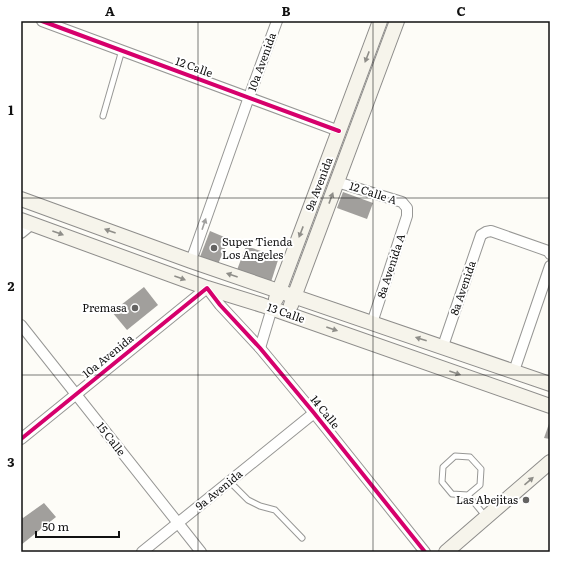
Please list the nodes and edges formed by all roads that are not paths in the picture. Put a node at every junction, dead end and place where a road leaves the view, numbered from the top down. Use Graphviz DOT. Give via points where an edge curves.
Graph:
graph roads {
  1 [pos="42,21"];
  2 [pos="277,21"];
  3 [pos="380,21"];
  4 [pos="397,21"];
  5 [pos="122,50"];
  6 [pos="248,97"];
  7 [pos="103,116"];
  8 [pos="339,131"];
  9 [pos="337,182"];
  10 [pos="21,199"];
  11 [pos="408,208"];
  12 [pos="25,226"];
  13 [pos="550,254"];
  14 [pos="191,261"];
  15 [pos="550,266"];
  16 [pos="207,288"];
  17 [pos="279,291"];
  18 [pos="294,297"];
  19 [pos="272,308"];
  20 [pos="288,314"];
  21 [pos="372,323"];
  22 [pos="21,325"];
  23 [pos="443,346"];
  24 [pos="260,348"];
  25 [pos="514,371"];
  26 [pos="550,384"];
  27 [pos="76,394"];
  28 [pos="550,406"];
  29 [pos="314,413"];
  30 [pos="21,439"];
  31 [pos="550,462"];
  32 [pos="230,482"];
  33 [pos="468,495"];
  34 [pos="487,518"];
  35 [pos="178,524"];
  36 [pos="302,538"];
  37 [pos="142,552"];
  38 [pos="201,552"];
  39 [pos="425,552"];
  40 [pos="446,552"];
  1 -- 5 [label="street, 12 Calle"];
  2 -- 6 [label="street, 10a Avenida"];
  3 -- 8 [label="main road, 9a Avenida, one-way"];
  4 -- 9 [label="main road, 9a Avenida"];
  5 -- 6 [label="street, 12 Calle"];
  5 -- 7 [label="lane"];
  6 -- 8 [label="street, 12 Calle"];
  14 -- 6 [label="street, 10a Avenida, one-way"];
  8 -- 17 [label="main road, 9a Avenida, one-way"];
  9 -- 11 [label="street, 12 Calle A" via="402,202"];
  18 -- 9 [label="main road, 9a Avenida, one-way"];
  14 -- 10 [label="main road, 13 Calle, one-way"];
  11 -- 21 [label="street, 8a Avenida A"];
  12 -- 16 [label="main road, 13 Calle, one-way"];
  13 -- 23 [label="street, 8a Avenida" via="548,251 491,231 482,235"];
  17 -- 14 [label="main road, 13 Calle, one-way"];
  15 -- 25 [label="street"];
  16 -- 19 [label="main road, 13 Calle"];
  16 -- 24 [label="street, 14 Calle"];
  16 -- 27 [label="street, 10a Avenida"];
  17 -- 18 [label="main road, 13 Calle"];
  17 -- 19 [label="main road, 9a Avenida"];
  18 -- 20 [label="main road, 9a Avenida"];
  18 -- 21 [label="main road, 13 Calle"];
  19 -- 20 [label="main road, 13 Calle"];
  19 -- 24 [label="street, 9a Avenida"];
  20 -- 28 [label="main road, 13 Calle, one-way"];
  23 -- 21 [label="main road, 13 Calle, one-way"];
  22 -- 27 [label="street, 15 Calle"];
  23 -- 25 [label="main road, 13 Calle"];
  24 -- 29 [label="street, 14 Calle"];
  25 -- 26 [label="main road, 13 Calle"];
  27 -- 30 [label="street, 10a Avenida"];
  27 -- 35 [label="street, 15 Calle"];
  29 -- 32 [label="street, 9a Avenida"];
  29 -- 39 [label="street, 14 Calle"];
  34 -- 31 [label="main road, one-way"];
  32 -- 35 [label="street, 9a Avenida"];
  32 -- 36 [label="lane" via="248,500 275,510"];
  33 -- 33 [label="lane" via="452,494 442,482 443,467 455,456 470,457 481,469 480,484"];
  33 -- 34 [label="lane"];
  34 -- 40 [label="main road"];
  35 -- 37 [label="street, 9a Avenida"];
  35 -- 38 [label="street, 15 Calle"];
}
